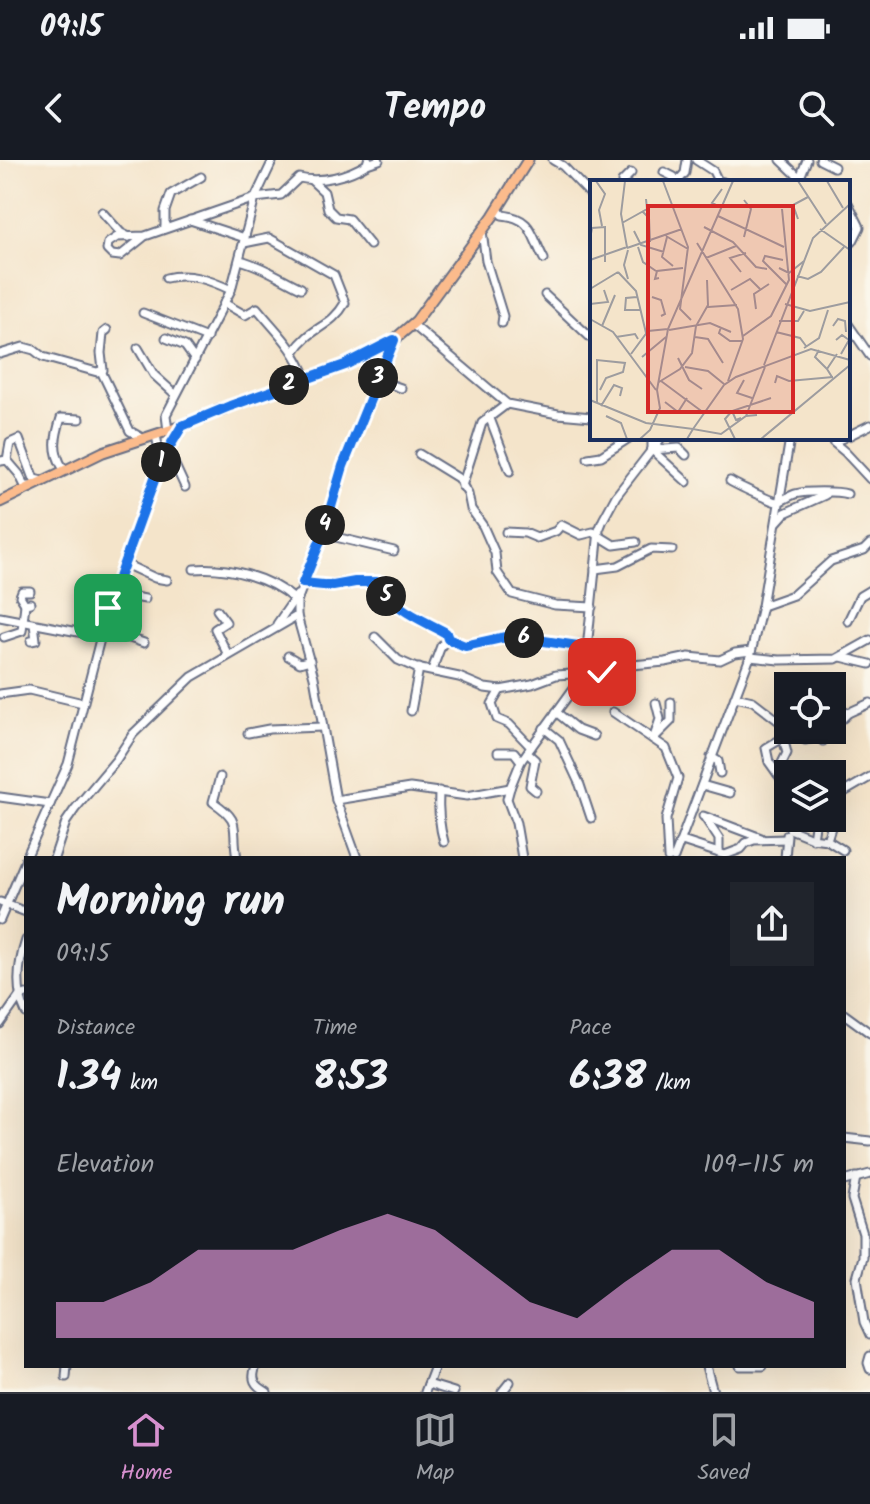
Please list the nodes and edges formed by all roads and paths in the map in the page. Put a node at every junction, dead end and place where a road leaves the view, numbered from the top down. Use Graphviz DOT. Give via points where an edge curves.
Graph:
graph roads {
  1 [pos="273,160"];
  2 [pos="379,160"];
  3 [pos="528,160"];
  4 [pos="553,160"];
  5 [pos="687,160"];
  6 [pos="696,160"];
  7 [pos="781,160"];
  8 [pos="807,160"];
  9 [pos="820,160"];
  10 [pos="367,162"];
  11 [pos="707,162"];
  12 [pos="834,167"];
  13 [pos="664,172"];
  14 [pos="631,173"];
  15 [pos="201,177"];
  16 [pos="323,178"];
  17 [pos="311,180"];
  18 [pos="624,180"];
  19 [pos="678,180"];
  20 [pos="679,180"];
  21 [pos="718,180"];
  22 [pos="799,180"];
  23 [pos="324,192"];
  24 [pos="590,194"];
  25 [pos="255,198"];
  26 [pos="850,207"];
  27 [pos="498,209"];
  28 [pos="102,212"];
  29 [pos="188,220"];
  30 [pos="165,228"];
  31 [pos="482,231"];
  32 [pos="145,236"];
  33 [pos="129,237"];
  34 [pos="244,241"];
  35 [pos="850,244"];
  36 [pos="370,245"];
  37 [pos="544,259"];
  38 [pos="240,260"];
  39 [pos="166,278"];
  40 [pos="301,288"];
  41 [pos="231,290"];
  42 [pos="545,295"];
  43 [pos="224,303"];
  44 [pos="143,313"];
  45 [pos="502,323"];
  46 [pos="412,324"];
  47 [pos="850,326"];
  48 [pos="107,330"];
  49 [pos="590,337"];
  50 [pos="166,338"];
  51 [pos="207,338"];
  52 [pos="394,340"];
  53 [pos="867,344"];
  54 [pos="138,348"];
  55 [pos="294,352"];
  56 [pos="0,354"];
  57 [pos="870,356"];
  58 [pos="195,360"];
  59 [pos="101,371"];
  60 [pos="307,379"];
  61 [pos="378,380"];
  62 [pos="401,388"];
  63 [pos="175,394"];
  64 [pos="507,404"];
  65 [pos="489,416"];
  66 [pos="590,417"];
  67 [pos="80,419"];
  68 [pos="870,425"];
  69 [pos="182,426"];
  70 [pos="168,431"];
  71 [pos="156,435"];
  72 [pos="850,435"];
  73 [pos="144,439"];
  74 [pos="626,440"];
  75 [pos="652,440"];
  76 [pos="660,440"];
  77 [pos="790,440"];
  78 [pos="838,440"];
  79 [pos="652,450"];
  80 [pos="419,454"];
  81 [pos="686,455"];
  82 [pos="588,458"];
  83 [pos="4,460"];
  84 [pos="162,460"];
  85 [pos="68,469"];
  86 [pos="510,471"];
  87 [pos="870,479"];
  88 [pos="43,481"];
  89 [pos="730,481"];
  90 [pos="687,482"];
  91 [pos="30,486"];
  92 [pos="462,486"];
  93 [pos="185,487"];
  94 [pos="828,494"];
  95 [pos="847,494"];
  96 [pos="0,502"];
  97 [pos="779,502"];
  98 [pos="775,523"];
  99 [pos="506,532"];
  100 [pos="574,532"];
  101 [pos="323,534"];
  102 [pos="599,536"];
  103 [pos="570,542"];
  104 [pos="636,542"];
  105 [pos="870,544"];
  106 [pos="672,550"];
  107 [pos="394,551"];
  108 [pos="125,564"];
  109 [pos="194,569"];
  110 [pos="595,569"];
  111 [pos="167,580"];
  112 [pos="303,583"];
  113 [pos="870,590"];
  114 [pos="30,591"];
  115 [pos="114,593"];
  116 [pos="296,596"];
  117 [pos="145,599"];
  118 [pos="762,606"];
  119 [pos="592,607"];
  120 [pos="217,610"];
  121 [pos="297,616"];
  122 [pos="0,617"];
  123 [pos="848,621"];
  124 [pos="22,622"];
  125 [pos="34,624"];
  126 [pos="276,626"];
  127 [pos="100,632"];
  128 [pos="4,637"];
  129 [pos="375,637"];
  130 [pos="448,639"];
  131 [pos="870,640"];
  132 [pos="31,641"];
  133 [pos="144,643"];
  134 [pos="586,648"];
  135 [pos="751,654"];
  136 [pos="228,655"];
  137 [pos="288,656"];
  138 [pos="841,657"];
  139 [pos="310,660"];
  140 [pos="870,664"];
  141 [pos="419,668"];
  142 [pos="432,670"];
  143 [pos="581,673"];
  144 [pos="500,690"];
  145 [pos="0,694"];
  146 [pos="735,697"];
  147 [pos="671,702"];
  148 [pos="83,703"];
  149 [pos="656,703"];
  150 [pos="870,703"];
  151 [pos="411,711"];
  152 [pos="556,712"];
  153 [pos="613,712"];
  154 [pos="846,715"];
  155 [pos="774,717"];
  156 [pos="322,727"];
  157 [pos="544,728"];
  158 [pos="248,733"];
  159 [pos="594,736"];
  160 [pos="653,739"];
  161 [pos="774,743"];
  162 [pos="529,750"];
  163 [pos="498,752"];
  164 [pos="711,757"];
  165 [pos="521,761"];
  166 [pos="774,768"];
  167 [pos="720,773"];
  168 [pos="220,777"];
  169 [pos="870,777"];
  170 [pos="702,785"];
  171 [pos="510,788"];
  172 [pos="439,791"];
  173 [pos="536,791"];
  174 [pos="846,791"];
  175 [pos="730,793"];
  176 [pos="0,797"];
  177 [pos="336,800"];
  178 [pos="50,804"];
  179 [pos="694,810"];
  180 [pos="703,816"];
  181 [pos="591,818"];
  182 [pos="789,832"];
  183 [pos="797,832"];
  184 [pos="814,832"];
  185 [pos="830,832"];
  186 [pos="762,839"];
  187 [pos="786,839"];
  188 [pos="813,839"];
  189 [pos="827,840"];
  190 [pos="682,841"];
  191 [pos="444,842"];
  192 [pos="843,850"];
  193 [pos="722,855"];
  194 [pos="27,856"];
  195 [pos="55,856"];
  196 [pos="237,856"];
  197 [pos="356,856"];
  198 [pos="522,856"];
  199 [pos="668,856"];
  200 [pos="675,856"];
  201 [pos="785,856"];
  202 [pos="24,862"];
  203 [pos="3,903"];
  204 [pos="24,911"];
  205 [pos="0,920"];
  206 [pos="24,947"];
  207 [pos="23,995"];
  208 [pos="846,1015"];
  209 [pos="0,1024"];
  210 [pos="870,1033"];
  211 [pos="846,1138"];
  212 [pos="870,1141"];
  213 [pos="870,1174"];
  214 [pos="856,1177"];
  215 [pos="846,1180"];
  216 [pos="870,1335"];
  217 [pos="870,1356"];
  218 [pos="67,1368"];
  219 [pos="256,1368"];
  220 [pos="434,1368"];
  221 [pos="707,1368"];
  222 [pos="870,1369"];
  223 [pos="66,1377"];
  224 [pos="510,1382"];
  225 [pos="426,1388"];
  226 [pos="267,1392"];
  227 [pos="454,1392"];
  228 [pos="502,1392"];
  229 [pos="713,1392"];
  1 -- 25 [label="street"];
  2 -- 10 [label="street"];
  3 -- 27 [label="main road"];
  4 -- 24 [label="street"];
  5 -- 20 [label="street"];
  6 -- 11 [label="street"];
  7 -- 22 [label="street"];
  8 -- 22 [label="street"];
  9 -- 12 [label="street"];
  10 -- 16 [label="street"];
  11 -- 21 [label="street"];
  13 -- 19 [label="street"];
  14 -- 18 [label="street"];
  15 -- 30 [label="street" via="171,194"];
  16 -- 17 [label="street"];
  16 -- 23 [label="street"];
  17 -- 23 [label="street"];
  17 -- 25 [label="street" via="299,178 281,195"];
  23 -- 36 [label="street" via="328,209 349,219"];
  25 -- 29 [label="street"];
  25 -- 34 [label="street"];
  26 -- 35 [label="street" via="860,227"];
  27 -- 31 [label="main road"];
  27 -- 37 [label="street" via="531,228"];
  28 -- 33 [label="street"];
  29 -- 30 [label="street"];
  29 -- 34 [label="street"];
  30 -- 32 [label="street"];
  31 -- 45 [label="street"];
  31 -- 46 [label="main road"];
  32 -- 33 [label="street"];
  32 -- 33 [label="street" via="120,256 107,250 117,237"];
  34 -- 38 [label="street"];
  34 -- 55 [label="street" via="269,238 334,275 345,303"];
  38 -- 40 [label="street"];
  38 -- 41 [label="street"];
  39 -- 41 [label="street" via="192,277"];
  41 -- 43 [label="street"];
  42 -- 49 [label="street"];
  43 -- 51 [label="street"];
  43 -- 55 [label="street" via="245,315 257,308"];
  44 -- 51 [label="street"];
  46 -- 52 [label="main road"];
  46 -- 64 [label="street"];
  47 -- 53 [label="street"];
  48 -- 59 [label="street"];
  50 -- 58 [label="street" via="185,346"];
  51 -- 58 [label="street"];
  52 -- 60 [label="main road"];
  52 -- 61 [label="street"];
  53 -- 57 [label="street"];
  54 -- 63 [label="street" via="154,375"];
  55 -- 60 [label="street"];
  56 -- 59 [label="street" via="23,347"];
  58 -- 63 [label="street"];
  59 -- 73 [label="street" via="130,431"];
  60 -- 69 [label="main road"];
  61 -- 62 [label="street"];
  61 -- 101 [label="street" via="343,466"];
  63 -- 70 [label="street" via="166,415"];
  64 -- 65 [label="street"];
  64 -- 66 [label="street"];
  65 -- 86 [label="street"];
  65 -- 92 [label="street" via="482,423"];
  67 -- 85 [label="street" via="61,418 56,434 59,461"];
  68 -- 72 [label="street"];
  69 -- 70 [label="main road"];
  69 -- 84 [label="street"];
  70 -- 71 [label="main road"];
  71 -- 73 [label="main road"];
  71 -- 84 [label="street"];
  73 -- 85 [label="main road"];
  74 -- 82 [label="street"];
  75 -- 79 [label="street"];
  76 -- 79 [label="street"];
  77 -- 97 [label="street"];
  78 -- 87 [label="street" via="833,442"];
  79 -- 81 [label="street" via="679,448"];
  79 -- 90 [label="street"];
  79 -- 102 [label="street" via="606,512"];
  80 -- 92 [label="street" via="458,478"];
  83 -- 88 [label="street" via="10,443 19,439 34,479"];
  83 -- 91 [label="street"];
  84 -- 93 [label="street" via="174,463"];
  84 -- 108 [label="street"];
  85 -- 88 [label="main road"];
  88 -- 91 [label="main road"];
  89 -- 97 [label="street"];
  91 -- 96 [label="main road"];
  92 -- 119 [label="street" via="495,553 497,572 512,594"];
  94 -- 95 [label="street"];
  94 -- 97 [label="street" via="795,494"];
  94 -- 98 [label="street"];
  97 -- 98 [label="street"];
  98 -- 118 [label="street"];
  99 -- 100 [label="street" via="537,538 561,525"];
  100 -- 102 [label="street"];
  100 -- 103 [label="street"];
  101 -- 107 [label="street"];
  101 -- 112 [label="street"];
  102 -- 104 [label="street" via="614,545"];
  102 -- 110 [label="street"];
  105 -- 118 [label="street" via="831,561 793,595"];
  106 -- 110 [label="street" via="651,549 618,566"];
  108 -- 111 [label="street"];
  108 -- 115 [label="street"];
  109 -- 116 [label="street" via="231,570"];
  110 -- 119 [label="street"];
  112 -- 116 [label="street"];
  112 -- 130 [label="street" via="381,582 392,602"];
  113 -- 123 [label="street" via="860,596"];
  114 -- 124 [label="street" via="20,596 27,604"];
  115 -- 117 [label="street"];
  115 -- 127 [label="street"];
  116 -- 121 [label="street"];
  116 -- 126 [label="street"];
  118 -- 135 [label="street"];
  119 -- 134 [label="street"];
  120 -- 136 [label="street" via="226,622 215,629"];
  121 -- 126 [label="street"];
  121 -- 139 [label="street"];
  122 -- 124 [label="street"];
  124 -- 125 [label="street"];
  124 -- 128 [label="street" via="22,631"];
  125 -- 127 [label="street"];
  125 -- 132 [label="street" via="36,640"];
  126 -- 136 [label="street"];
  127 -- 133 [label="street"];
  127 -- 148 [label="street"];
  129 -- 141 [label="street" via="398,660"];
  130 -- 134 [label="street" via="465,646 510,636"];
  130 -- 142 [label="street"];
  131 -- 138 [label="street"];
  134 -- 143 [label="street"];
  135 -- 138 [label="street" via="779,660"];
  135 -- 143 [label="street"];
  135 -- 146 [label="street"];
  136 -- 195 [label="street" via="192,677 133,734 66,822"];
  137 -- 139 [label="street" via="300,663"];
  138 -- 140 [label="street"];
  139 -- 156 [label="street"];
  141 -- 142 [label="street"];
  141 -- 151 [label="street"];
  142 -- 144 [label="street"];
  143 -- 144 [label="street"];
  143 -- 152 [label="street"];
  144 -- 162 [label="street" via="493,698 493,713"];
  145 -- 148 [label="street" via="29,690"];
  146 -- 155 [label="street" via="753,701"];
  146 -- 164 [label="street"];
  147 -- 160 [label="street" via="671,721"];
  148 -- 178 [label="street" via="68,764"];
  149 -- 160 [label="street" via="660,719"];
  150 -- 154 [label="street"];
  152 -- 157 [label="street"];
  152 -- 159 [label="street"];
  153 -- 160 [label="street"];
  156 -- 158 [label="street"];
  156 -- 177 [label="street"];
  157 -- 162 [label="street"];
  157 -- 181 [label="street" via="559,740"];
  160 -- 199 [label="street" via="666,748 678,778 666,819"];
  161 -- 166 [label="street" via="766,748"];
  162 -- 165 [label="street"];
  162 -- 173 [label="street" via="535,760 530,786"];
  163 -- 165 [label="street" via="514,752"];
  164 -- 167 [label="street" via="718,761"];
  164 -- 170 [label="street"];
  165 -- 171 [label="street"];
  168 -- 196 [label="street" via="213,802 233,819"];
  169 -- 174 [label="street"];
  170 -- 175 [label="street"];
  170 -- 179 [label="street"];
  171 -- 172 [label="street" via="467,796"];
  171 -- 198 [label="street" via="507,799"];
  172 -- 177 [label="street" via="410,788"];
  172 -- 191 [label="street"];
  176 -- 178 [label="street"];
  177 -- 197 [label="street"];
  178 -- 194 [label="street"];
  179 -- 180 [label="street"];
  179 -- 190 [label="street"];
  180 -- 186 [label="street"];
  180 -- 193 [label="street" via="719,839"];
  182 -- 187 [label="street"];
  183 -- 188 [label="street"];
  184 -- 188 [label="street"];
  185 -- 189 [label="street"];
  186 -- 187 [label="street"];
  186 -- 193 [label="street"];
  187 -- 201 [label="street"];
  188 -- 189 [label="street"];
  189 -- 192 [label="street"];
  190 -- 193 [label="street"];
  190 -- 200 [label="street"];
  202 -- 203 [label="street"];
  203 -- 204 [label="street"];
  203 -- 205 [label="street"];
  206 -- 207 [label="street" via="19,964"];
  207 -- 209 [label="street"];
  208 -- 210 [label="street"];
  211 -- 212 [label="street"];
  213 -- 214 [label="street"];
  214 -- 215 [label="street"];
  214 -- 216 [label="street" via="852,1199 863,1234 857,1278"];
  217 -- 222 [label="street"];
  218 -- 223 [label="street"];
  219 -- 226 [label="street" via="253,1380"];
  220 -- 225 [label="street"];
  221 -- 229 [label="street"];
  224 -- 228 [label="street"];
  225 -- 227 [label="street"];
}
